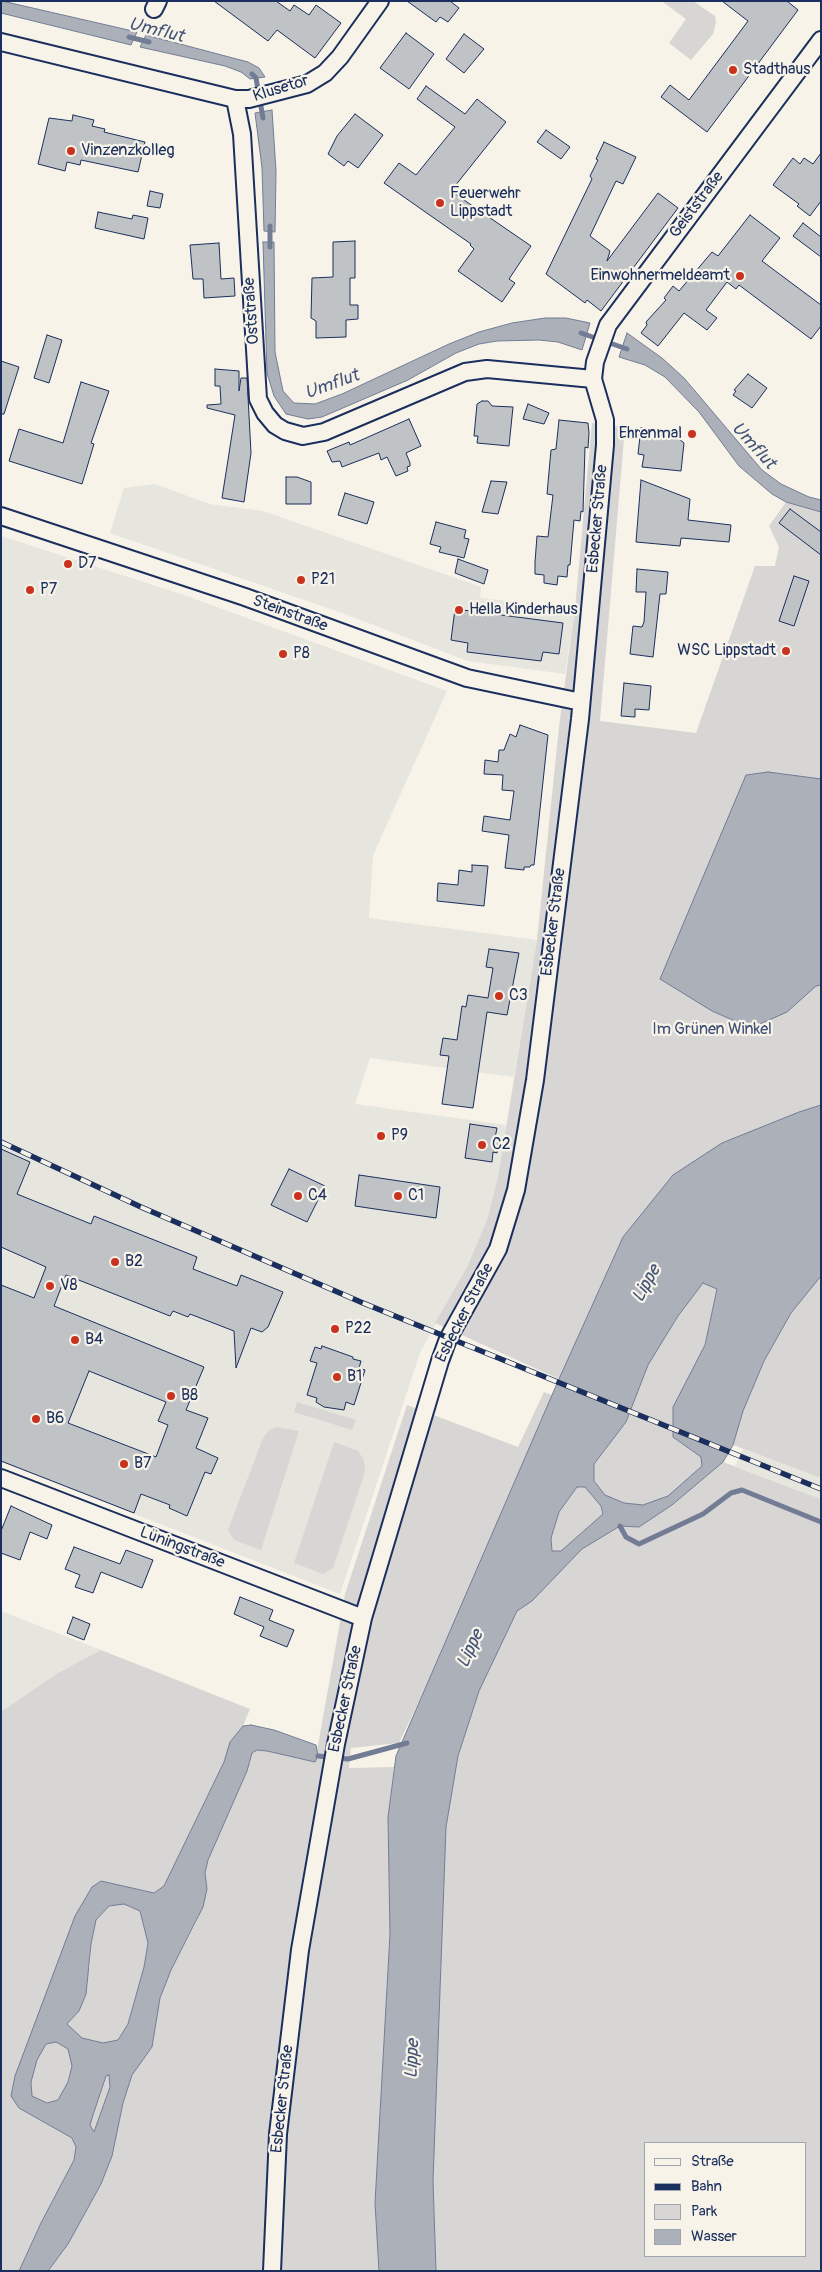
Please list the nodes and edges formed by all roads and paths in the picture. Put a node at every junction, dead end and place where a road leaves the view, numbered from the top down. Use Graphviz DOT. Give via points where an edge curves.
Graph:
graph roads {
  1 [pos="380,1"];
  2 [pos="821,40"];
  3 [pos="1,42"];
  4 [pos="242,99"];
  5 [pos="593,378"];
  6 [pos="1,516"];
  7 [pos="581,702"];
  8 [pos="1,1478"];
  9 [pos="363,1618"];
  10 [pos="272,2271"];
  1 -- 4 [label="street, Klusetor" via="325,73 307,84 279,93"];
  2 -- 5 [label="street, Geiststraße" via="608,325"];
  3 -- 4 [label="street"];
  4 -- 5 [label="street, Oststraße" via="258,399 264,413 275,425 302,436 324,432 465,372 487,369"];
  5 -- 7 [label="street, Esbecker Straße" via="605,420 605,445"];
  6 -- 7 [label="street, Steinstraße" via="245,597 467,678"];
  7 -- 9 [label="street, Esbecker Straße" via="535,1080 516,1190 498,1249 448,1339 432,1383"];
  8 -- 9 [label="street, Lüningstraße"];
  9 -- 10 [label="street, Esbecker Straße" via="333,1759 300,1950 282,2105"];
}
